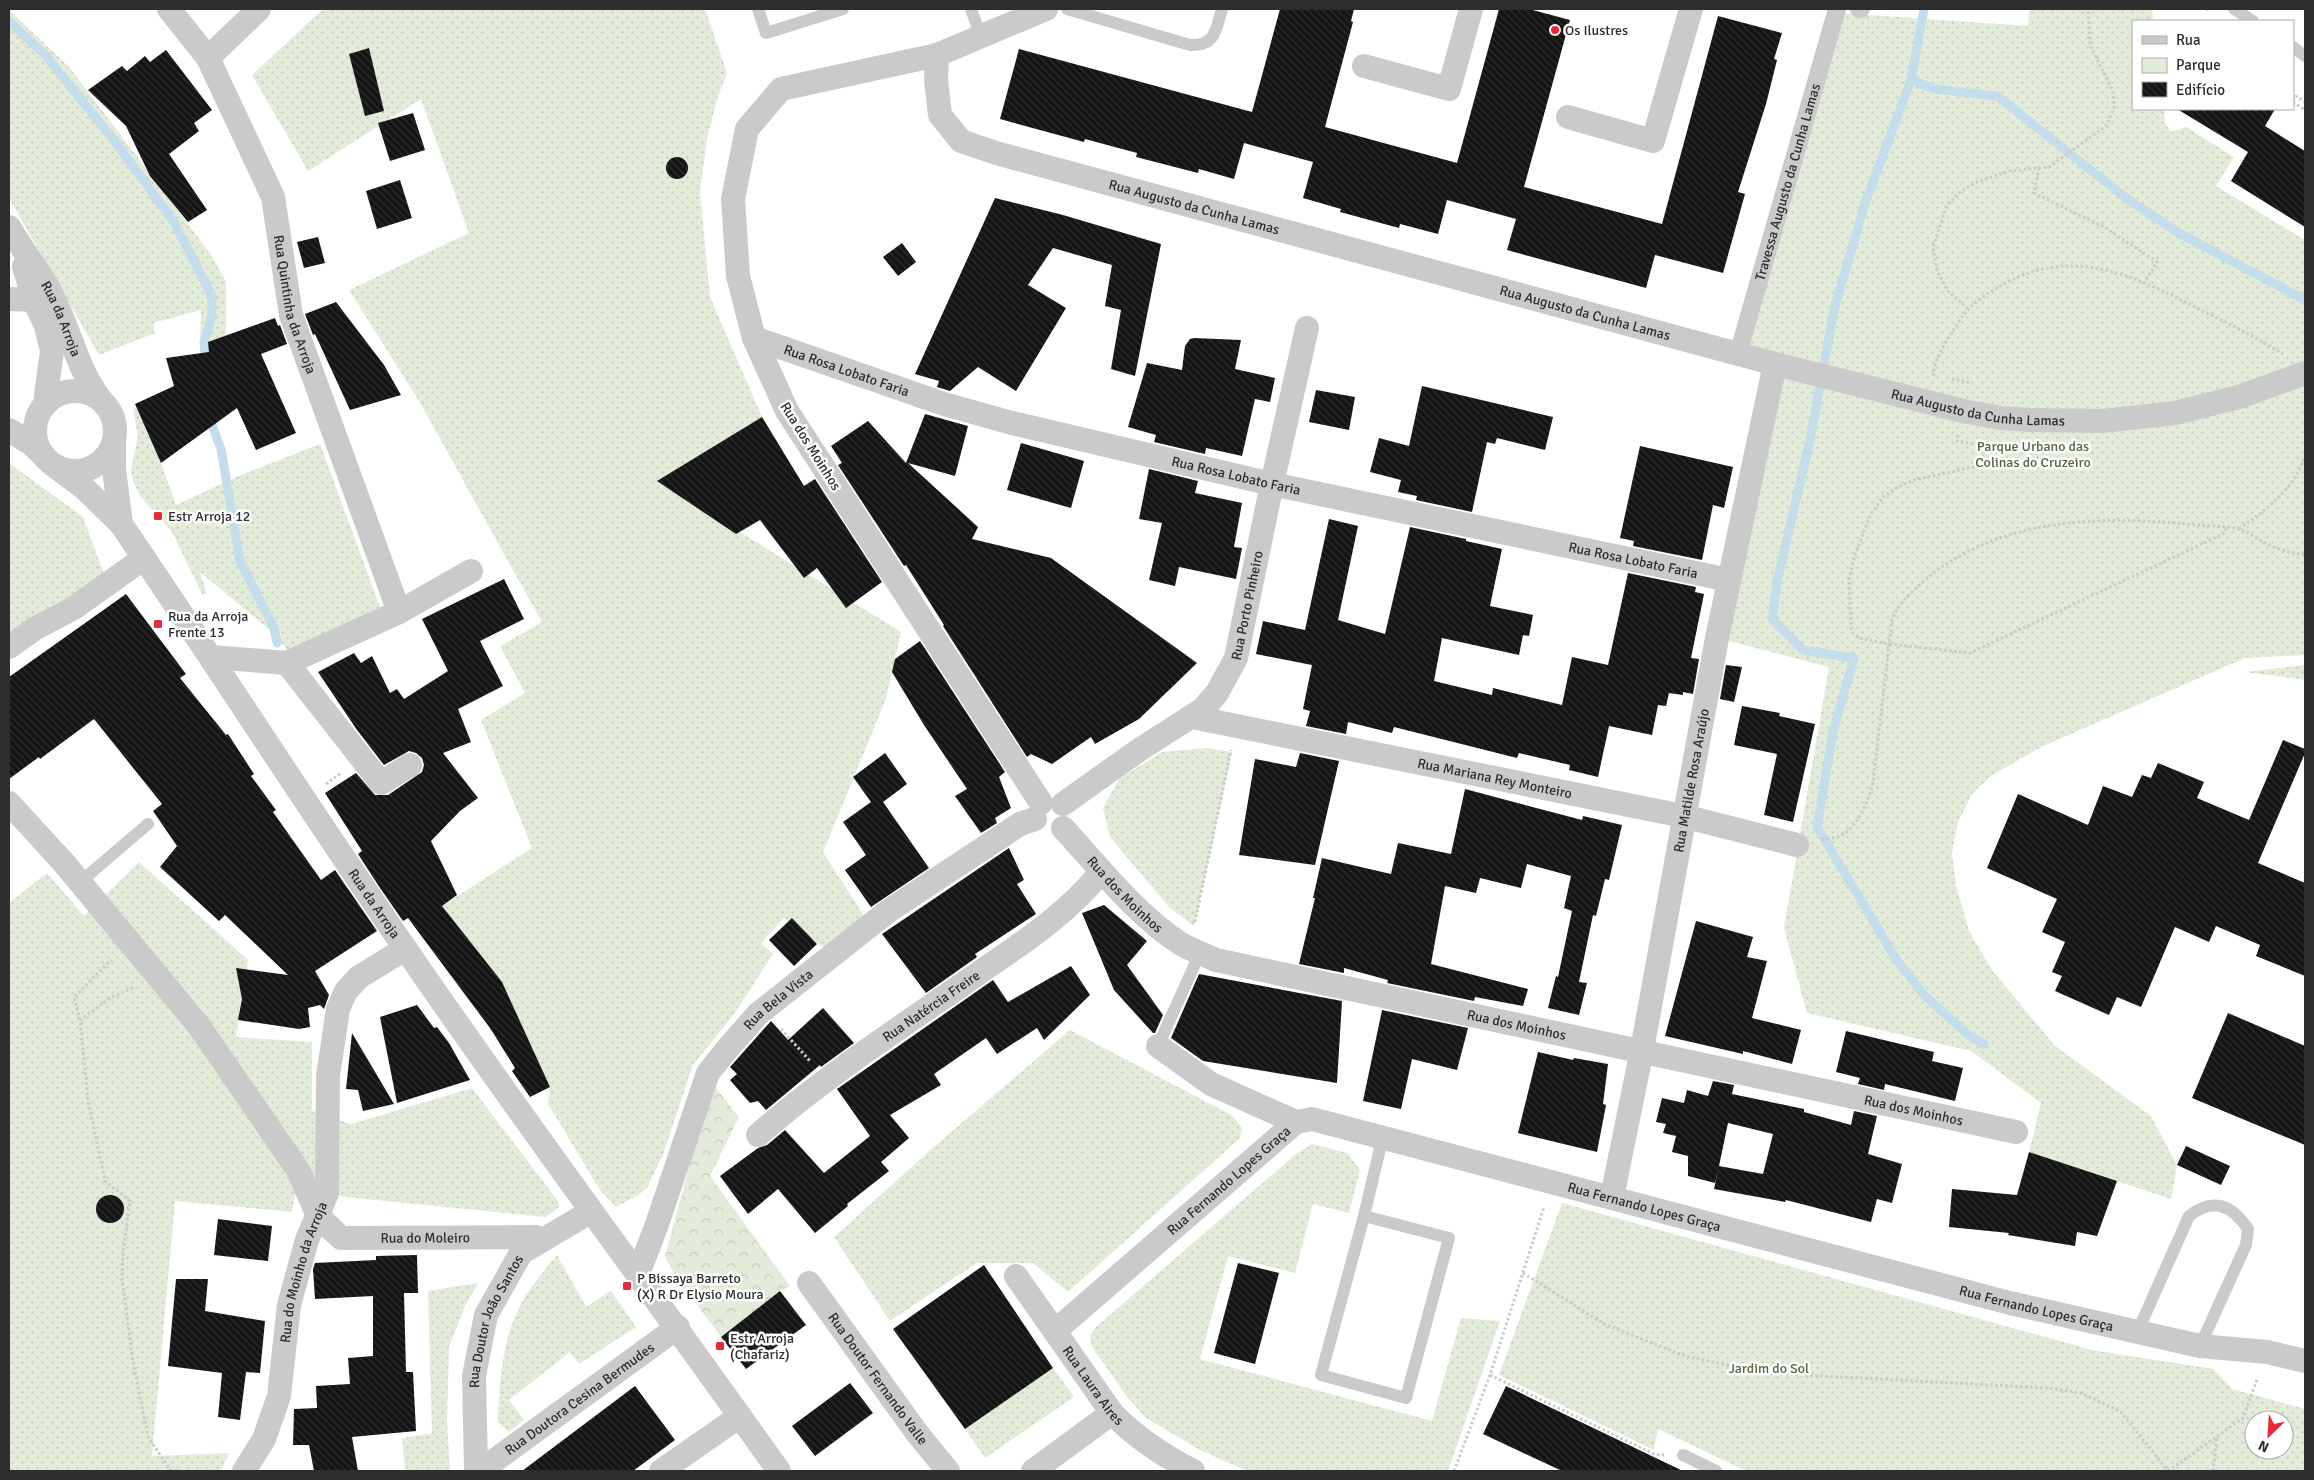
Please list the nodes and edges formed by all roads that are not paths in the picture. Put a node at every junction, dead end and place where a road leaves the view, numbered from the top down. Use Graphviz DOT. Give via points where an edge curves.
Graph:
graph roads {
  1 [pos="169,9"];
  2 [pos="259,9"];
  3 [pos="758,9"];
  4 [pos="843,9"];
  5 [pos="971,9"];
  6 [pos="1046,9"];
  7 [pos="1067,9"];
  8 [pos="1222,9"];
  9 [pos="1471,9"];
  10 [pos="1691,9"];
  11 [pos="1837,9"];
  12 [pos="2234,9"];
  13 [pos="828,11"];
  14 [pos="2251,20"];
  15 [pos="981,37"];
  16 [pos="2294,49"];
  17 [pos="937,55"];
  18 [pos="2305,56"];
  19 [pos="208,58"];
  20 [pos="1364,66"];
  21 [pos="1568,117"];
  22 [pos="13,234"];
  23 [pos="9,299"];
  24 [pos="34,300"];
  25 [pos="1307,328"];
  26 [pos="754,338"];
  27 [pos="1738,354"];
  28 [pos="1775,364"];
  29 [pos="2305,373"];
  30 [pos="101,400"];
  31 [pos="42,409"];
  32 [pos="9,424"];
  33 [pos="9,430"];
  34 [pos="114,441"];
  35 [pos="47,459"];
  36 [pos="1272,484"];
  37 [pos="121,524"];
  38 [pos="144,558"];
  39 [pos="471,571"];
  40 [pos="1729,580"];
  41 [pos="399,612"];
  42 [pos="9,647"];
  43 [pos="211,656"];
  44 [pos="287,663"];
  45 [pos="1192,717"];
  46 [pos="410,765"];
  47 [pos="9,803"];
  48 [pos="1047,809"];
  49 [pos="1683,816"];
  50 [pos="148,824"];
  51 [pos="1797,844"];
  52 [pos="1101,872"];
  53 [pos="80,883"];
  54 [pos="405,949"];
  55 [pos="1195,950"];
  56 [pos="1158,1046"];
  57 [pos="1642,1050"];
  58 [pos="1296,1122"];
  59 [pos="2016,1132"];
  60 [pos="758,1135"];
  61 [pos="1383,1136"];
  62 [pos="1612,1197"];
  63 [pos="590,1212"];
  64 [pos="318,1216"];
  65 [pos="1364,1216"];
  66 [pos="541,1240"];
  67 [pos="638,1274"];
  68 [pos="1016,1276"];
  69 [pos="808,1283"];
  70 [pos="678,1328"];
  71 [pos="1055,1331"];
  72 [pos="2137,1333"];
  73 [pos="2200,1346"];
  74 [pos="2305,1362"];
  75 [pos="1112,1413"];
  76 [pos="740,1416"];
  77 [pos="1683,1455"];
  78 [pos="244,1471"];
  79 [pos="476,1471"];
  80 [pos="484,1471"];
  81 [pos="661,1471"];
  82 [pos="779,1471"];
  83 [pos="948,1471"];
  84 [pos="1033,1471"];
  85 [pos="1193,1471"];
  86 [pos="1716,1471"];
  1 -- 19 [label="street, Rua Quintinha da Arroja"];
  2 -- 19 [label="street"];
  3 -- 13 [label="lane" via="766,33"];
  4 -- 13 [label="lane"];
  5 -- 15 [label="lane"];
  6 -- 15 [label="street, Rua dos Moinhos"];
  7 -- 8 [label="lane" via="1202,45 1215,33"];
  9 -- 20 [label="street" via="1450,89"];
  10 -- 21 [label="street" via="1653,141"];
  11 -- 27 [label="street, Travessa Augusto da Cunha Lamas"];
  12 -- 14 [label="lane"];
  15 -- 17 [label="street, Rua dos Moinhos"];
  16 -- 18 [label="lane"];
  17 -- 26 [label="street, Rua dos Moinhos" via="781,90 747,130 733,199 738,276"];
  17 -- 27 [label="street, Rua Augusto da Cunha Lamas" via="940,115 961,141"];
  19 -- 41 [label="street, Rua Quintinha da Arroja" via="273,197 292,315"];
  22 -- 24 [label="street, Rua da Arroja"];
  22 -- 30 [label="street, Rua da Arroja" via="52,294 92,389"];
  23 -- 24 [label="street"];
  24 -- 31 [label="street, Rua da Arroja" via="52,350"];
  25 -- 36 [label="street, Rua Porto Pinheiro"];
  26 -- 36 [label="street, Rua Rosa Lobato Faria" via="944,404"];
  26 -- 48 [label="street, Rua dos Moinhos" via="787,411"];
  27 -- 28 [label="street, Rua Augusto da Cunha Lamas"];
  28 -- 29 [label="street, Rua Augusto da Cunha Lamas" via="1963,411 2031,420 2103,421 2175,413 2239,397"];
  28 -- 40 [label="street, Rua Matilde Rosa Araújo"];
  30 -- 31 [label="street" via="86,392 69,390 56,395"];
  30 -- 34 [label="street" via="114,418"];
  31 -- 32 [label="street" via="27,420"];
  31 -- 35 [label="street" via="35,428 36,442"];
  33 -- 35 [label="street, Rua da Arroja"];
  34 -- 35 [label="street" via="102,461 79,471 65,470"];
  34 -- 37 [label="street, Rua da Arroja"];
  35 -- 37 [label="street, Rua da Arroja" via="83,487"];
  36 -- 40 [label="street, Rua Rosa Lobato Faria"];
  36 -- 45 [label="street, Rua Porto Pinheiro" via="1236,658 1211,702"];
  37 -- 38 [label="street, Rua da Arroja"];
  38 -- 42 [label="street" via="74,608"];
  38 -- 43 [label="street, Rua da Arroja"];
  39 -- 41 [label="street"];
  40 -- 49 [label="street, Rua Matilde Rosa Araújo"];
  41 -- 44 [label="street"];
  43 -- 44 [label="street"];
  43 -- 54 [label="street, Rua da Arroja"];
  44 -- 46 [label="street" via="381,783"];
  45 -- 48 [label="street, Rua Porto Pinheiro"];
  45 -- 49 [label="street, Rua Mariana Rey Monteiro"];
  47 -- 53 [label="street"];
  48 -- 52 [label="street, Rua dos Moinhos" via="1040,828 1049,833 1063,828"];
  48 -- 67 [label="street, Rua Bela Vista" via="888,912 764,1010 728,1048 708,1073"];
  49 -- 51 [label="street, Rua Mariana Rey Monteiro"];
  49 -- 57 [label="street, Rua Matilde Rosa Araújo"];
  50 -- 53 [label="lane"];
  52 -- 55 [label="street, Rua dos Moinhos" via="1156,924"];
  52 -- 60 [label="street, Rua Natércia Freire" via="1087,890 1041,930 883,1039"];
  53 -- 64 [label="street" via="199,1026 298,1170"];
  54 -- 63 [label="street, Rua da Arroja"];
  54 -- 64 [label="street, Rua do Moinho da Arroja" via="359,977 346,991 338,1009 328,1076 327,1193"];
  55 -- 56 [label="lane"];
  55 -- 57 [label="street, Rua dos Moinhos" via="1236,964"];
  56 -- 58 [label="street" via="1211,1084"];
  57 -- 59 [label="street, Rua dos Moinhos"];
  57 -- 62 [label="street, Rua Matilde Rosa Araújo"];
  58 -- 61 [label="street, Rua Fernando Lopes Graça" via="1312,1119"];
  58 -- 71 [label="street, Rua Fernando Lopes Graça"];
  61 -- 62 [label="street, Rua Fernando Lopes Graça"];
  61 -- 65 [label="lane"];
  62 -- 72 [label="street, Rua Fernando Lopes Graça" via="2010,1303"];
  63 -- 66 [label="street, Rua Doutor João Santos"];
  63 -- 67 [label="street, Rua da Arroja"];
  64 -- 66 [label="street, Rua do Moleiro" via="342,1238 536,1237"];
  64 -- 78 [label="street, Rua do Moinho da Arroja" via="307,1240 290,1305 279,1396 264,1439"];
  65 -- 65 [label="lane" via="1321,1375 1406,1398 1449,1238"];
  66 -- 79 [label="street, Rua Doutor João Santos" via="521,1253 486,1315 474,1376"];
  67 -- 70 [label="street, Rua da Arroja"];
  68 -- 71 [label="street, Rua Laura Aires"];
  69 -- 83 [label="street, Rua Doutor Fernando Valle"];
  70 -- 76 [label="street, Rua da Arroja"];
  70 -- 80 [label="street, Rua Doutora Cesina Bermudes"];
  71 -- 75 [label="street, Rua Laura Aires"];
  72 -- 73 [label="street, Rua Fernando Lopes Graça"];
  72 -- 73 [label="lane" via="2189,1216 2209,1204 2221,1206 2239,1215 2248,1229 2246,1245"];
  73 -- 74 [label="street, Rua Fernando Lopes Graça" via="2267,1352"];
  75 -- 84 [label="street"];
  75 -- 85 [label="street, Rua Laura Aires" via="1130,1432 1158,1453"];
  76 -- 81 [label="street"];
  76 -- 82 [label="street, Rua da Arroja"];
  77 -- 86 [label="lane"];
}
